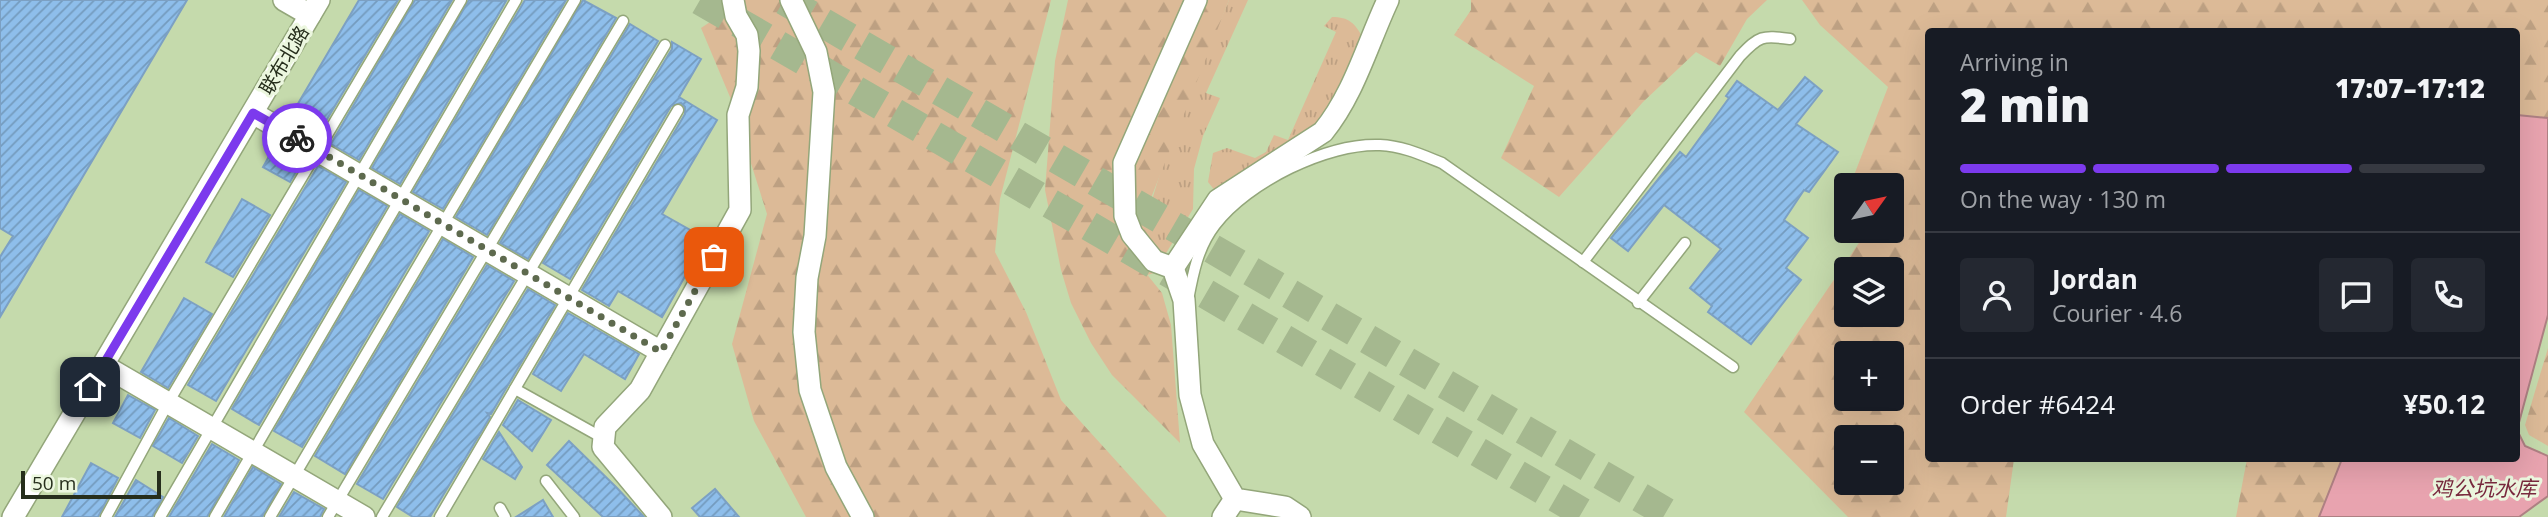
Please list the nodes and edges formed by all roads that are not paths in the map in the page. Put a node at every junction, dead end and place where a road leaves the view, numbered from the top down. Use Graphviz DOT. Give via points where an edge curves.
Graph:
graph roads {
  1 [pos="284,0"];
  2 [pos="407,0"];
  3 [pos="461,0"];
  4 [pos="516,0"];
  5 [pos="575,0"];
  6 [pos="733,0"];
  7 [pos="790,0"];
  8 [pos="1196,0"];
  9 [pos="1388,0"];
  10 [pos="315,8"];
  11 [pos="623,20"];
  12 [pos="1790,39"];
  13 [pos="665,44"];
  14 [pos="678,110"];
  15 [pos="253,113"];
  16 [pos="318,151"];
  17 [pos="358,174"];
  18 [pos="400,198"];
  19 [pos="441,223"];
  20 [pos="1685,243"];
  21 [pos="487,250"];
  22 [pos="1583,262"];
  23 [pos="1173,268"];
  24 [pos="528,274"];
  25 [pos="569,298"];
  26 [pos="1638,303"];
  27 [pos="1186,313"];
  28 [pos="661,352"];
  29 [pos="103,365"];
  30 [pos="1733,367"];
  31 [pos="515,389"];
  32 [pos="168,403"];
  33 [pos="210,428"];
  34 [pos="601,437"];
  35 [pos="251,451"];
  36 [pos="293,476"];
  37 [pos="546,481"];
  38 [pos="1229,508"];
  39 [pos="333,509"];
  40 [pos="13,517"];
  41 [pos="106,517"];
  42 [pos="160,517"];
  43 [pos="215,517"];
  44 [pos="270,517"];
  45 [pos="364,517"];
  46 [pos="382,517"];
  47 [pos="440,517"];
  48 [pos="574,517"];
  49 [pos="661,517"];
  50 [pos="863,517"];
  51 [pos="1300,517"];
  1 -- 10 [label="street"];
  2 -- 16 [label="lane"];
  3 -- 17 [label="lane"];
  4 -- 18 [label="lane"];
  5 -- 19 [label="lane"];
  6 -- 28 [label="street" via="749,51 747,87 738,115 740,210"];
  7 -- 50 [label="street" via="816,52 824,92 804,332 810,390 836,467"];
  8 -- 23 [label="street" via="1124,163 1124,208 1132,234 1154,261"];
  9 -- 23 [label="street" via="1346,99 1328,126 1218,200"];
  10 -- 15 [label="street, 联布北路"];
  11 -- 21 [label="lane"];
  12 -- 22 [label="lane" via="1755,39"];
  13 -- 24 [label="lane"];
  14 -- 25 [label="lane"];
  15 -- 16 [label="street"];
  15 -- 29 [label="street, 联布北路"];
  16 -- 17 [label="street"];
  16 -- 32 [label="lane"];
  17 -- 18 [label="street"];
  17 -- 33 [label="lane"];
  18 -- 19 [label="street"];
  18 -- 35 [label="lane"];
  19 -- 21 [label="street"];
  19 -- 36 [label="lane"];
  20 -- 26 [label="lane"];
  21 -- 24 [label="street"];
  21 -- 39 [label="lane"];
  22 -- 26 [label="lane"];
  22 -- 27 [label="lane" via="1442,163 1412,150 1347,146 1268,180 1216,224 1201,248"];
  23 -- 27 [label="street"];
  24 -- 25 [label="street"];
  24 -- 46 [label="lane"];
  25 -- 28 [label="street"];
  25 -- 31 [label="lane"];
  26 -- 30 [label="lane"];
  27 -- 38 [label="street" via="1190,395 1203,444"];
  28 -- 34 [label="street" via="640,390"];
  29 -- 32 [label="street"];
  29 -- 40 [label="street, 联布北路"];
  31 -- 34 [label="lane"];
  31 -- 47 [label="lane"];
  32 -- 33 [label="street"];
  32 -- 41 [label="lane"];
  33 -- 35 [label="street"];
  33 -- 42 [label="lane"];
  34 -- 49 [label="street" via="603,447"];
  35 -- 36 [label="street"];
  35 -- 43 [label="lane"];
  36 -- 39 [label="street"];
  36 -- 44 [label="lane"];
  37 -- 48 [label="lane"];
  38 -- 51 [label="street" via="1285,507"];
  39 -- 45 [label="street"];
}
